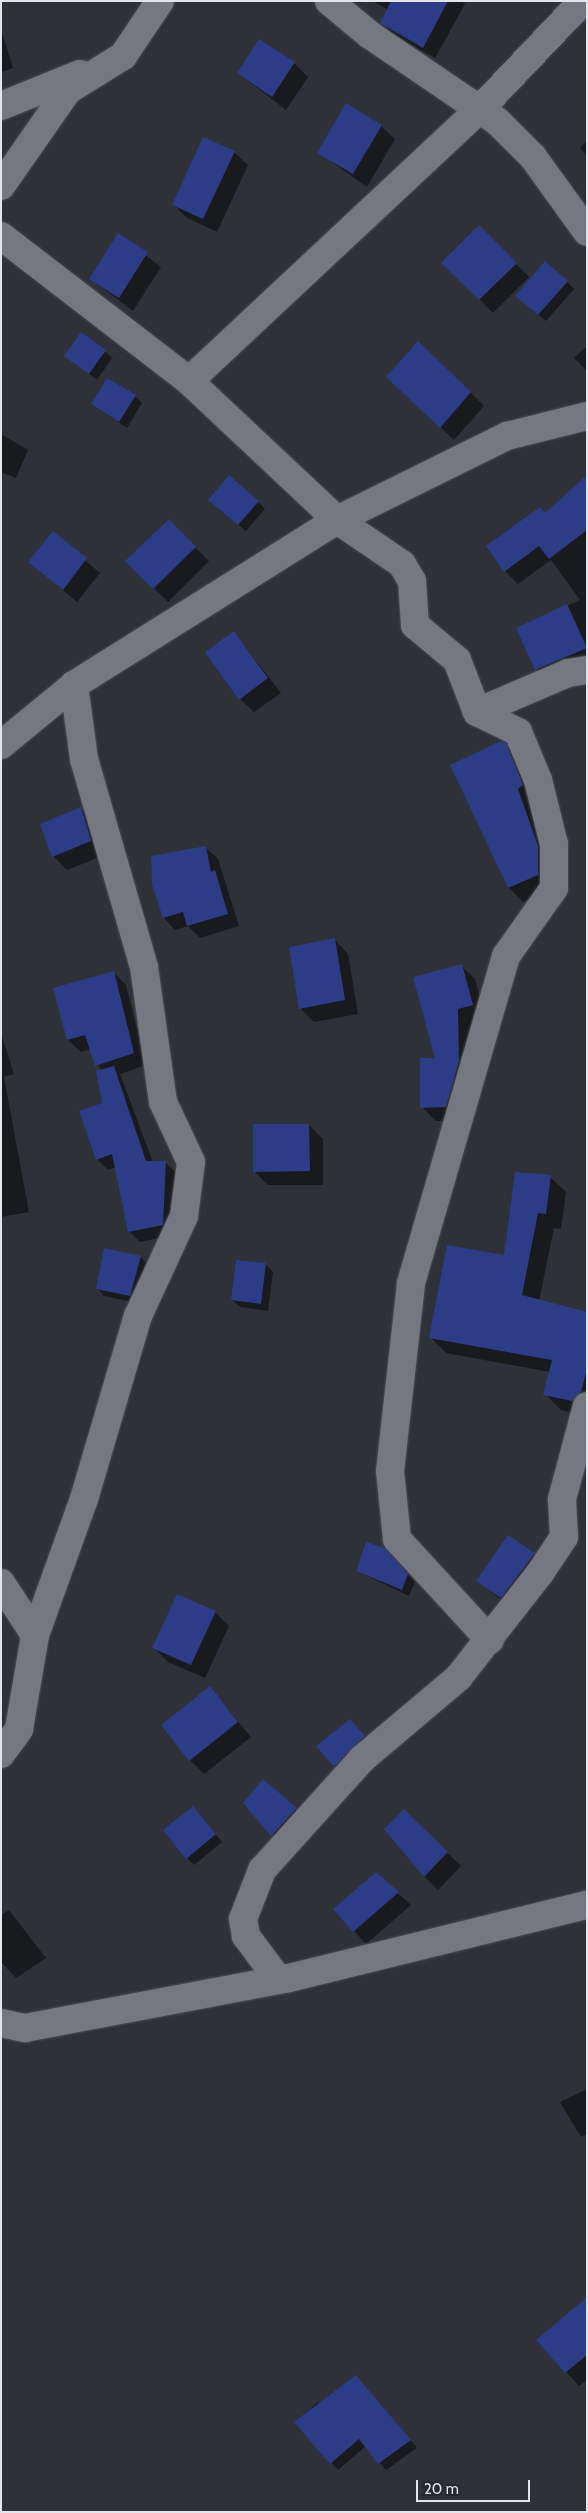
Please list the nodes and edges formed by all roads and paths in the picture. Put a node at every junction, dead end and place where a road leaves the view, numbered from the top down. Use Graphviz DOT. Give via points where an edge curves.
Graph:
graph roads {
  1 [pos="160,1"];
  2 [pos="329,1"];
  3 [pos="583,1"];
  4 [pos="123,56"];
  5 [pos="1,106"];
  6 [pos="480,109"];
  7 [pos="1,186"];
  8 [pos="587,232"];
  9 [pos="1,236"];
  10 [pos="189,381"];
  11 [pos="587,416"];
  12 [pos="337,520"];
  13 [pos="587,670"];
  14 [pos="74,685"];
  15 [pos="477,712"];
  16 [pos="1,745"];
  17 [pos="587,1406"];
  18 [pos="1,1583"];
  19 [pos="35,1635"];
  20 [pos="490,1640"];
  21 [pos="1,1754"];
  22 [pos="587,1905"];
  23 [pos="278,1979"];
  24 [pos="1,2023"];
  1 -- 4 [label="street"];
  2 -- 6 [label="street" via="370,35"];
  3 -- 6 [label="street"];
  4 -- 5 [label="street"];
  4 -- 7 [label="street" via="68,90"];
  6 -- 8 [label="street" via="533,157"];
  6 -- 10 [label="street"];
  9 -- 10 [label="street"];
  10 -- 12 [label="street"];
  11 -- 12 [label="street" via="508,436"];
  12 -- 14 [label="street"];
  12 -- 15 [label="street" via="402,564 412,581 415,625 457,660"];
  13 -- 15 [label="street" via="568,673"];
  14 -- 16 [label="street"];
  14 -- 19 [label="street" via="84,758 144,967 163,1102 191,1162 184,1216 138,1316 84,1498"];
  15 -- 20 [label="street" via="518,732 538,780 554,844 554,888 506,956 411,1284 390,1471 397,1539"];
  17 -- 20 [label="street" via="562,1499 564,1537"];
  18 -- 19 [label="street"];
  19 -- 21 [label="street" via="19,1729"];
  20 -- 23 [label="street" via="458,1678 362,1759 262,1870 243,1919 246,1936"];
  22 -- 23 [label="street"];
  23 -- 24 [label="street" via="24,2028"];
}
